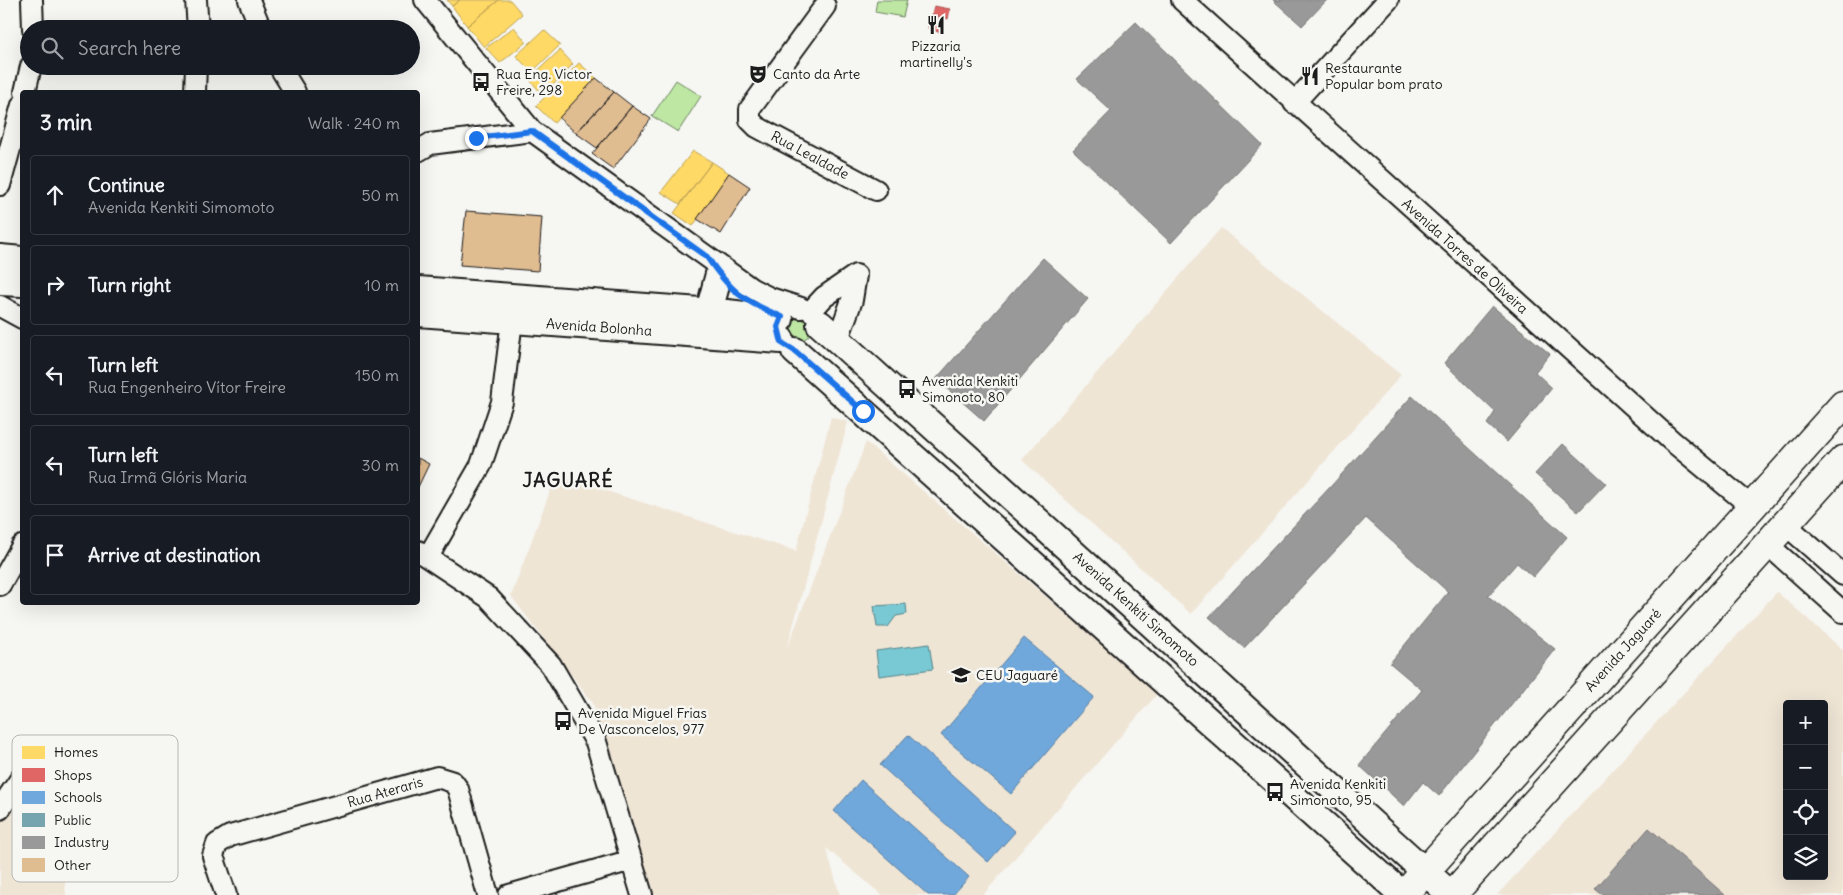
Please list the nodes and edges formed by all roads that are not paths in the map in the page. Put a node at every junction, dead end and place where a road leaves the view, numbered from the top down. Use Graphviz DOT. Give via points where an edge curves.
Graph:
graph roads {
  1 [pos="32,0"];
  2 [pos="197,0"];
  3 [pos="249,0"];
  4 [pos="425,0"];
  5 [pos="1182,0"];
  6 [pos="1388,0"];
  7 [pos="825,6"];
  8 [pos="33,20"];
  9 [pos="198,20"];
  10 [pos="257,20"];
  11 [pos="29,75"];
  12 [pos="196,75"];
  13 [pos="285,75"];
  14 [pos="25,90"];
  15 [pos="195,90"];
  16 [pos="294,90"];
  17 [pos="1294,103"];
  18 [pos="20,111"];
  19 [pos="532,131"];
  20 [pos="420,150"];
  21 [pos="0,186"];
  22 [pos="876,190"];
  23 [pos="0,258"];
  24 [pos="20,260"];
  25 [pos="713,265"];
  26 [pos="0,282"];
  27 [pos="20,283"];
  28 [pos="420,290"];
  29 [pos="0,306"];
  30 [pos="705,311"];
  31 [pos="420,313"];
  32 [pos="20,317"];
  33 [pos="512,320"];
  34 [pos="801,326"];
  35 [pos="1843,405"];
  36 [pos="1843,460"];
  37 [pos="1752,507"];
  38 [pos="1785,524"];
  39 [pos="1767,544"];
  40 [pos="20,550"];
  41 [pos="423,554"];
  42 [pos="1075,554"];
  43 [pos="1843,576"];
  44 [pos="1051,578"];
  45 [pos="0,585"];
  46 [pos="1843,612"];
  47 [pos="12,791"];
  48 [pos="0,809"];
  49 [pos="632,860"];
  50 [pos="1426,872"];
  51 [pos="226,895"];
  52 [pos="488,895"];
  53 [pos="509,895"];
  54 [pos="642,895"];
  55 [pos="1404,895"];
  56 [pos="1452,895"];
  1 -- 8 [label="street"];
  2 -- 9 [label="street"];
  3 -- 10 [label="street"];
  4 -- 19 [label="street"];
  5 -- 17 [label="street, Avenida Torres de Oliveira"];
  6 -- 17 [label="street"];
  7 -- 22 [label="street, Rua Lealdade" via="748,114 757,127"];
  11 -- 14 [label="street"];
  12 -- 15 [label="street"];
  13 -- 16 [label="street"];
  17 -- 37 [label="street, Avenida Torres de Oliveira" via="1672,441"];
  18 -- 21 [label="street"];
  19 -- 20 [label="street" via="430,144"];
  19 -- 25 [label="street"];
  23 -- 24 [label="main road"];
  25 -- 30 [label="main road" via="711,304"];
  25 -- 34 [label="street" via="763,295"];
  26 -- 27 [label="main road"];
  28 -- 30 [label="main road, Avenida Bolonha"];
  29 -- 32 [label="street"];
  30 -- 34 [label="main road, Avenida Bolonha"];
  31 -- 33 [label="main road, Avenida Bolonha"];
  33 -- 34 [label="main road, Avenida Bolonha"];
  33 -- 41 [label="street" via="502,402 481,465"];
  34 -- 42 [label="main road, Avenida Kenkiti Simomoto"];
  34 -- 44 [label="main road"];
  35 -- 37 [label="highway, Avenida Jaguaré"];
  36 -- 38 [label="highway"];
  37 -- 50 [label="highway, Avenida Jaguaré"];
  38 -- 39 [label="highway"];
  38 -- 43 [label="street"];
  39 -- 46 [label="street"];
  39 -- 56 [label="highway"];
  40 -- 45 [label="street"];
  41 -- 49 [label="street" via="489,598 551,666 596,742"];
  42 -- 44 [label="main road"];
  42 -- 50 [label="main road, Avenida Kenkiti Simomoto"];
  44 -- 55 [label="main road"];
  47 -- 48 [label="street"];
  49 -- 53 [label="street"];
  49 -- 54 [label="street"];
  50 -- 55 [label="highway, Avenida Jaguaré"];
  50 -- 56 [label="main road, Avenida Kenkiti Simomoto"];
  51 -- 52 [label="street, Rua Ateraris" via="213,856 217,844 230,836 437,777 454,782 458,789"];
}
